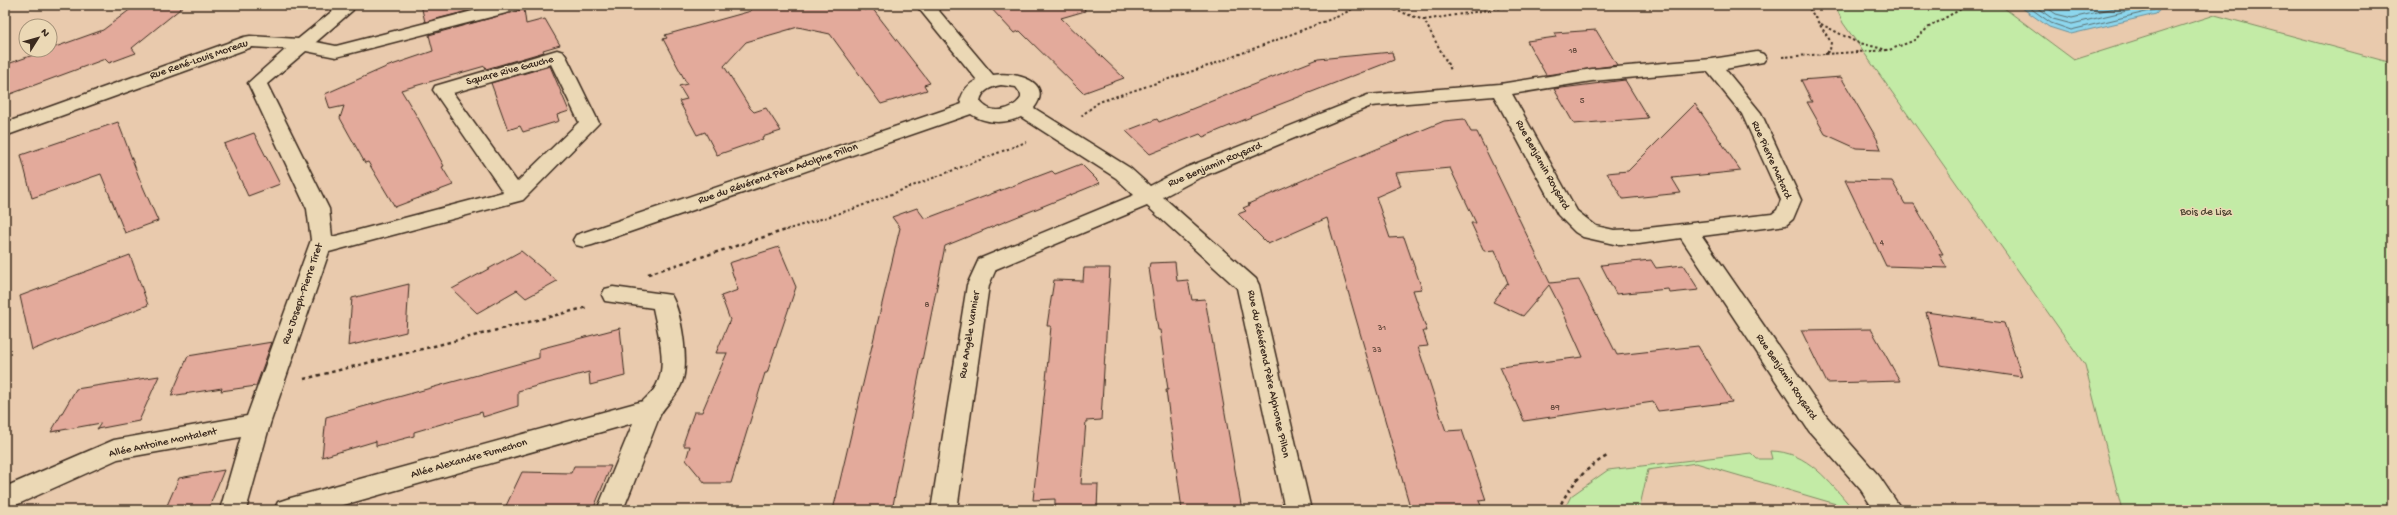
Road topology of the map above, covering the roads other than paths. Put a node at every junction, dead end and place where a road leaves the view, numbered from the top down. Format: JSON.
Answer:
{"nodes":[{"id":1,"x":343,"y":5,"type":"edge"},
{"id":2,"x":516,"y":5,"type":"edge"},
{"id":3,"x":925,"y":5,"type":"edge"},
{"id":4,"x":302,"y":45,"type":"junction"},
{"id":5,"x":1758,"y":58,"type":"road end"},
{"id":6,"x":1712,"y":65,"type":"junction"},
{"id":7,"x":988,"y":82,"type":"junction"},
{"id":8,"x":1500,"y":90,"type":"junction"},
{"id":9,"x":972,"y":107,"type":"junction"},
{"id":10,"x":1022,"y":110,"type":"junction"},
{"id":11,"x":5,"y":130,"type":"edge"},
{"id":12,"x":516,"y":195,"type":"junction"},
{"id":13,"x":1149,"y":195,"type":"junction"},
{"id":14,"x":1687,"y":230,"type":"junction"},
{"id":15,"x":584,"y":240,"type":"dead end"},
{"id":16,"x":321,"y":247,"type":"junction"},
{"id":17,"x":613,"y":296,"type":"road end"},
{"id":18,"x":651,"y":408,"type":"junction"},
{"id":19,"x":257,"y":424,"type":"junction"},
{"id":20,"x":5,"y":499,"type":"edge"},
{"id":21,"x":233,"y":510,"type":"edge"},
{"id":22,"x":287,"y":510,"type":"edge"},
{"id":23,"x":610,"y":510,"type":"edge"},
{"id":24,"x":944,"y":510,"type":"edge"},
{"id":25,"x":1298,"y":510,"type":"edge"},
{"id":26,"x":1889,"y":510,"type":"edge"}],
"edges":[{"from":1,"to":4,"type":"street","name":"Rue Joseph-Pierre Tiret"},
{"from":2,"to":4,"type":"street","name":"Rue René-Louis Moreau"},
{"from":3,"to":7,"type":"street"},
{"from":4,"to":11,"type":"street","name":"Rue René-Louis Moreau"},
{"from":4,"to":16,"type":"street","name":"Rue Joseph-Pierre Tiret"},
{"from":5,"to":6,"type":"street"},
{"from":6,"to":8,"type":"street"},
{"from":6,"to":14,"type":"street","name":"Rue Pierre Matard"},
{"from":7,"to":9,"type":"street"},
{"from":7,"to":10,"type":"street"},
{"from":8,"to":13,"type":"street","name":"Rue Benjamin Roysard"},
{"from":8,"to":14,"type":"street","name":"Rue Benjamin Roysard"},
{"from":9,"to":10,"type":"street"},
{"from":9,"to":15,"type":"street","name":"Rue du Révérend Père Adolphe Pillon"},
{"from":10,"to":13,"type":"street","name":"Rue du Révérend Père Alphonse Pillon"},
{"from":12,"to":12,"type":"street","name":"Square Rive Gauche"},
{"from":12,"to":16,"type":"street"},
{"from":13,"to":24,"type":"street","name":"Rue Angèle Vannier"},
{"from":13,"to":25,"type":"street","name":"Rue du Révérend Père Alphonse Pillon"},
{"from":14,"to":26,"type":"street","name":"Rue Benjamin Roysard"},
{"from":16,"to":19,"type":"street","name":"Rue Joseph-Pierre Tiret"},
{"from":17,"to":18,"type":"street"},
{"from":18,"to":22,"type":"street","name":"Allée Alexandre Fumechon"},
{"from":18,"to":23,"type":"street"},
{"from":19,"to":20,"type":"street","name":"Allée Antoine Montalent"},
{"from":19,"to":21,"type":"street","name":"Rue Joseph-Pierre Tiret"}]}
